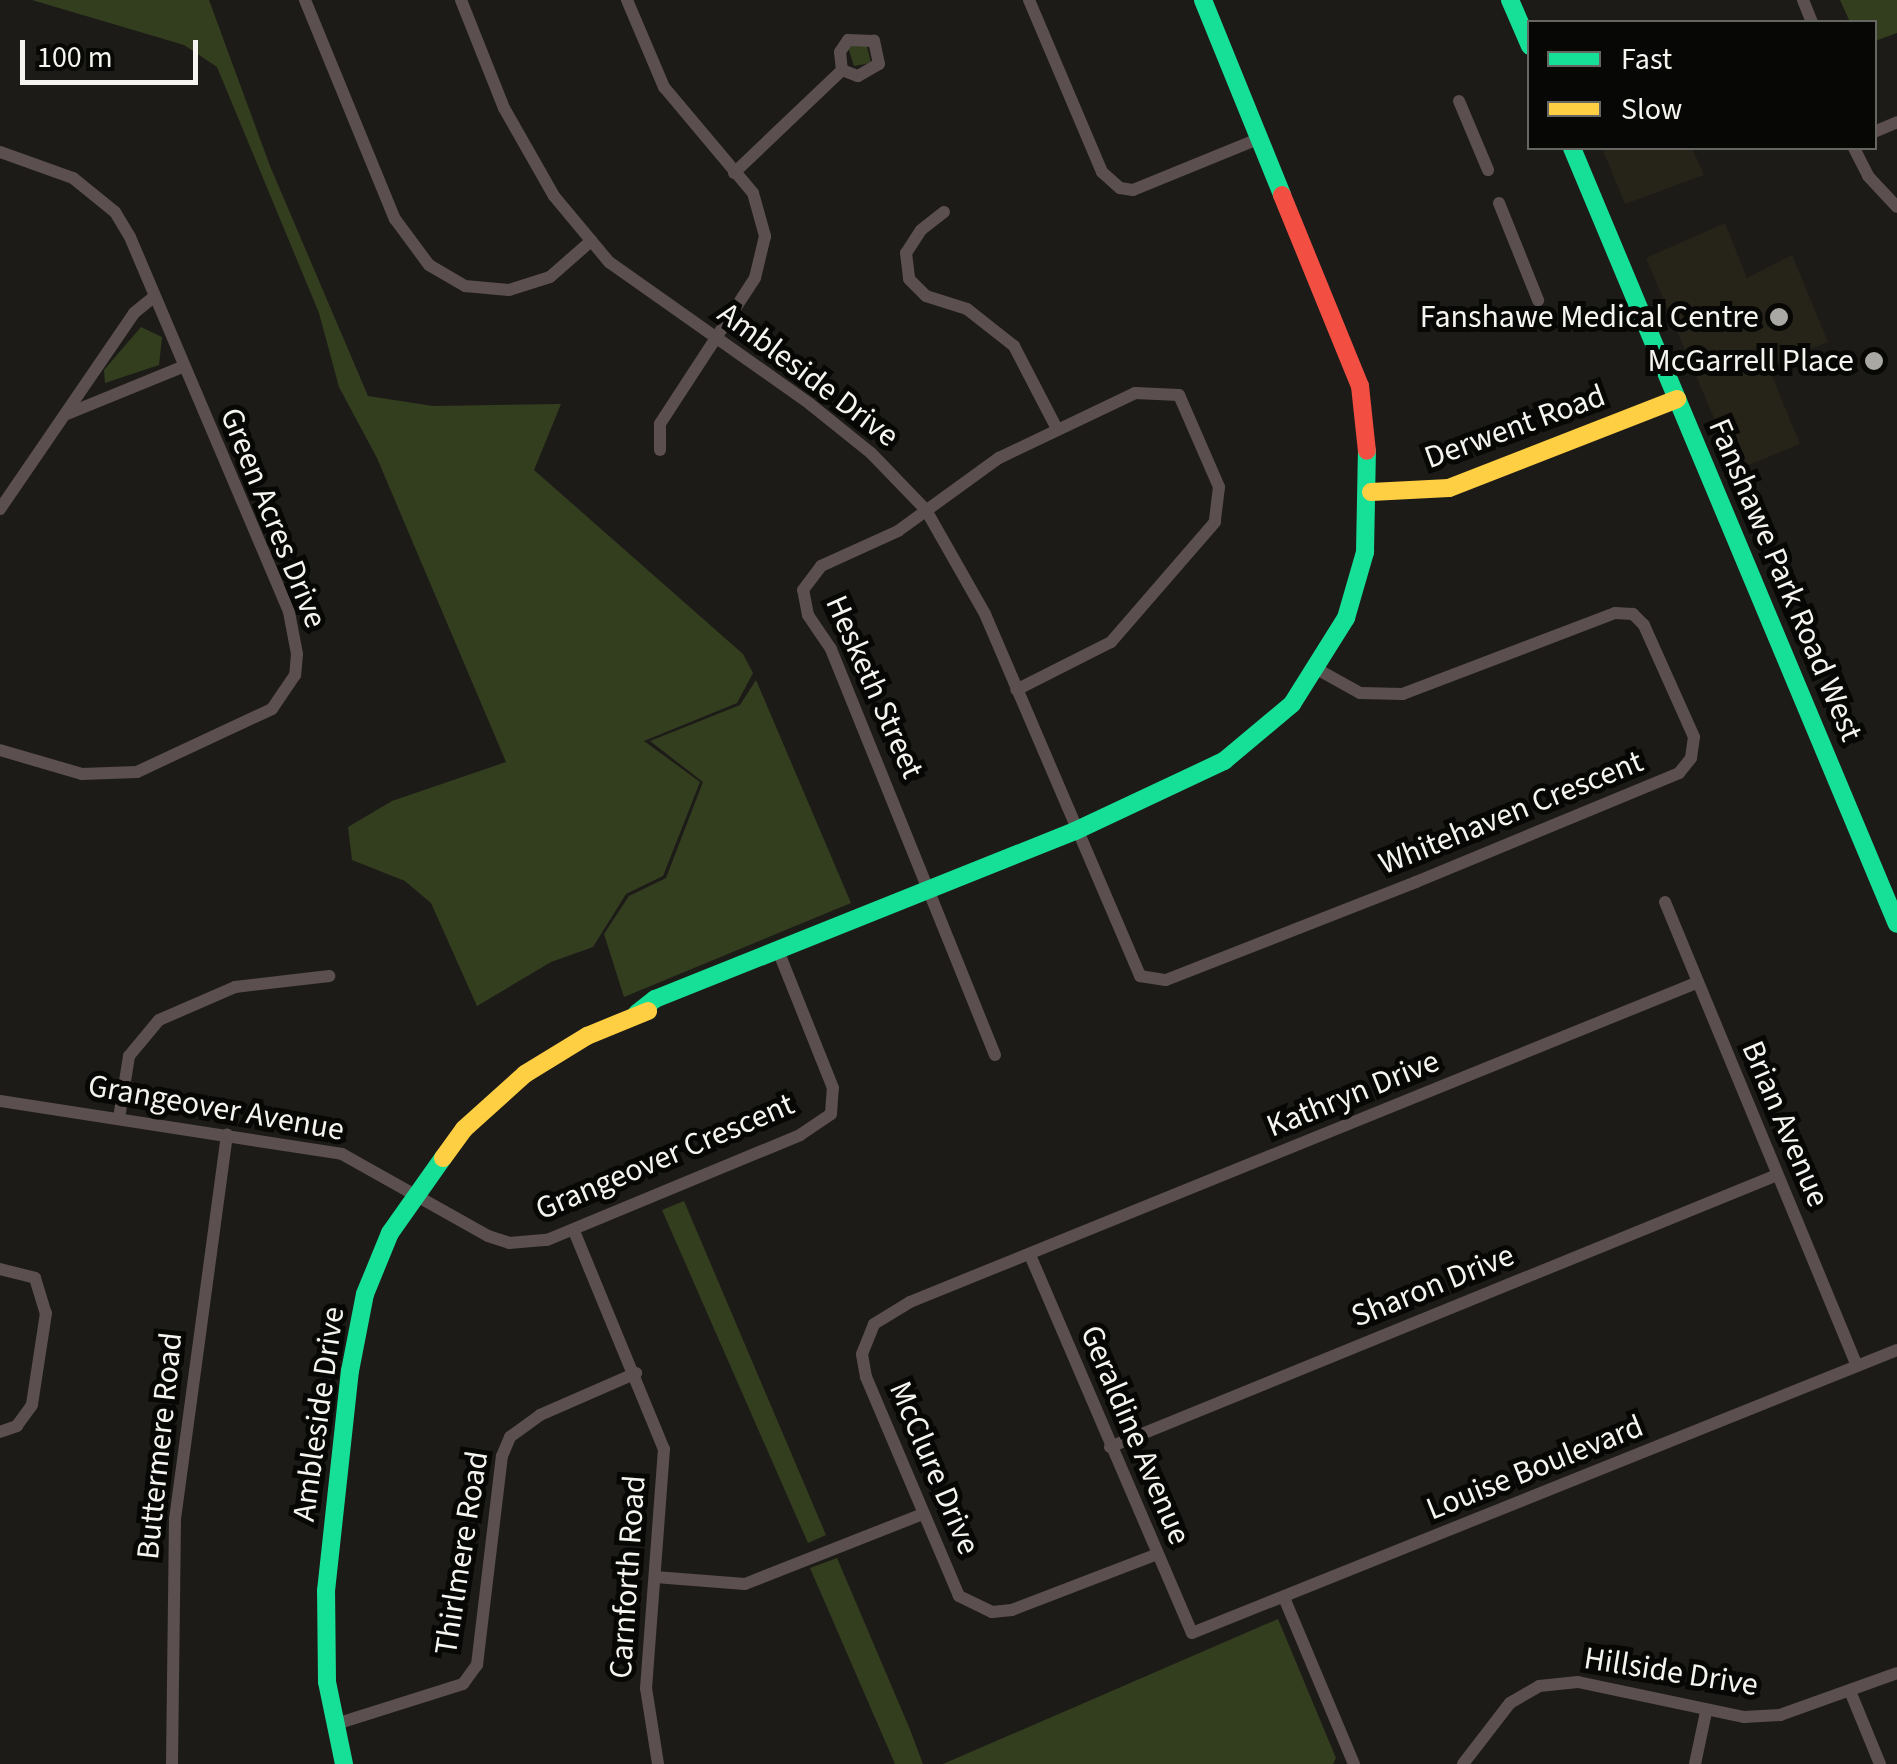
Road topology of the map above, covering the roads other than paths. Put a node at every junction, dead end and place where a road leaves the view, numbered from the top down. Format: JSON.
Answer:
{"nodes":[{"id":1,"x":305,"y":0,"type":"edge"},
{"id":2,"x":461,"y":0,"type":"edge"},
{"id":3,"x":626,"y":0,"type":"edge"},
{"id":4,"x":1029,"y":0,"type":"edge"},
{"id":5,"x":1203,"y":0,"type":"edge"},
{"id":6,"x":1510,"y":0,"type":"edge"},
{"id":7,"x":1527,"y":39,"type":"edge"},
{"id":8,"x":842,"y":70,"type":"dead end"},
{"id":9,"x":1459,"y":101,"type":"dead end"},
{"id":10,"x":1258,"y":139,"type":"junction"},
{"id":11,"x":1573,"y":150,"type":"edge"},
{"id":12,"x":1855,"y":150,"type":"edge"},
{"id":13,"x":0,"y":152,"type":"edge"},
{"id":14,"x":1488,"y":170,"type":"dead end"},
{"id":15,"x":734,"y":173,"type":"junction"},
{"id":16,"x":1499,"y":203,"type":"dead end"},
{"id":17,"x":1897,"y":208,"type":"edge"},
{"id":18,"x":944,"y":212,"type":"dead end"},
{"id":19,"x":591,"y":241,"type":"junction"},
{"id":20,"x":154,"y":298,"type":"junction"},
{"id":21,"x":1538,"y":300,"type":"dead end"},
{"id":22,"x":712,"y":341,"type":"junction"},
{"id":23,"x":182,"y":367,"type":"junction"},
{"id":24,"x":1677,"y":399,"type":"junction"},
{"id":25,"x":67,"y":414,"type":"junction"},
{"id":26,"x":1057,"y":429,"type":"junction"},
{"id":27,"x":660,"y":450,"type":"dead end"},
{"id":28,"x":1370,"y":492,"type":"junction"},
{"id":29,"x":0,"y":510,"type":"edge"},
{"id":30,"x":926,"y":510,"type":"junction"},
{"id":31,"x":1315,"y":668,"type":"junction"},
{"id":32,"x":1016,"y":690,"type":"junction"},
{"id":33,"x":0,"y":750,"type":"edge"},
{"id":34,"x":1074,"y":831,"type":"junction"},
{"id":35,"x":928,"y":891,"type":"junction"},
{"id":36,"x":1664,"y":902,"type":"dead end"},
{"id":37,"x":1897,"y":924,"type":"edge"},
{"id":38,"x":778,"y":953,"type":"junction"},
{"id":39,"x":329,"y":976,"type":"dead end"},
{"id":40,"x":1696,"y":982,"type":"junction"},
{"id":41,"x":995,"y":1055,"type":"dead end"},
{"id":42,"x":0,"y":1101,"type":"edge"},
{"id":43,"x":119,"y":1118,"type":"junction"},
{"id":44,"x":227,"y":1135,"type":"junction"},
{"id":45,"x":1777,"y":1175,"type":"junction"},
{"id":46,"x":413,"y":1195,"type":"junction"},
{"id":47,"x":574,"y":1231,"type":"junction"},
{"id":48,"x":1030,"y":1256,"type":"junction"},
{"id":49,"x":0,"y":1269,"type":"edge"},
{"id":50,"x":1897,"y":1350,"type":"edge"},
{"id":51,"x":1856,"y":1366,"type":"junction"},
{"id":52,"x":636,"y":1374,"type":"junction"},
{"id":53,"x":0,"y":1432,"type":"edge"},
{"id":54,"x":1110,"y":1447,"type":"junction"},
{"id":55,"x":923,"y":1514,"type":"junction"},
{"id":56,"x":1156,"y":1555,"type":"junction"},
{"id":57,"x":656,"y":1577,"type":"junction"},
{"id":58,"x":1285,"y":1600,"type":"junction"},
{"id":59,"x":1192,"y":1633,"type":"joint"},
{"id":60,"x":1897,"y":1672,"type":"edge"},
{"id":61,"x":1850,"y":1691,"type":"junction"},
{"id":62,"x":1706,"y":1712,"type":"junction"},
{"id":63,"x":336,"y":1724,"type":"junction"},
{"id":64,"x":172,"y":1764,"type":"edge"},
{"id":65,"x":344,"y":1764,"type":"edge"},
{"id":66,"x":658,"y":1764,"type":"edge"},
{"id":67,"x":1354,"y":1764,"type":"edge"},
{"id":68,"x":1463,"y":1764,"type":"edge"},
{"id":69,"x":1695,"y":1764,"type":"edge"},
{"id":70,"x":1880,"y":1764,"type":"edge"}],
"edges":[{"from":1,"to":19,"type":"street"},
{"from":2,"to":19,"type":"street","name":"Ambleside Drive"},
{"from":3,"to":15,"type":"street"},
{"from":4,"to":10,"type":"street"},
{"from":5,"to":10,"type":"street","name":"Ambleside Drive"},
{"from":6,"to":7,"type":"street"},
{"from":8,"to":15,"type":"street"},
{"from":9,"to":14,"type":"street"},
{"from":10,"to":28,"type":"street","name":"Ambleside Drive"},
{"from":11,"to":24,"type":"street","name":"Fanshawe Park Road West"},
{"from":12,"to":17,"type":"street"},
{"from":13,"to":20,"type":"street","name":"Green Acres Drive"},
{"from":15,"to":22,"type":"street"},
{"from":16,"to":21,"type":"street"},
{"from":18,"to":26,"type":"street"},
{"from":19,"to":22,"type":"street","name":"Ambleside Drive"},
{"from":20,"to":23,"type":"street","name":"Green Acres Drive"},
{"from":20,"to":25,"type":"street"},
{"from":22,"to":27,"type":"street"},
{"from":22,"to":30,"type":"street","name":"Ambleside Drive"},
{"from":23,"to":25,"type":"street"},
{"from":23,"to":33,"type":"street","name":"Green Acres Drive"},
{"from":24,"to":28,"type":"street","name":"Derwent Road"},
{"from":24,"to":37,"type":"street","name":"Fanshawe Park Road West"},
{"from":25,"to":29,"type":"street"},
{"from":26,"to":30,"type":"street"},
{"from":26,"to":32,"type":"street"},
{"from":28,"to":31,"type":"street","name":"Ambleside Drive"},
{"from":30,"to":32,"type":"street","name":"Ambleside Drive"},
{"from":30,"to":35,"type":"street","name":"Hesketh Street"},
{"from":31,"to":34,"type":"street","name":"Ambleside Drive"},
{"from":31,"to":34,"type":"street","name":"Whitehaven Crescent"},
{"from":32,"to":34,"type":"street","name":"Ambleside Drive"},
{"from":34,"to":35,"type":"street","name":"Ambleside Drive"},
{"from":35,"to":38,"type":"street","name":"Ambleside Drive"},
{"from":35,"to":41,"type":"street"},
{"from":36,"to":40,"type":"street","name":"Brian Avenue"},
{"from":38,"to":46,"type":"street","name":"Ambleside Drive"},
{"from":38,"to":47,"type":"street","name":"Grangeover Crescent"},
{"from":39,"to":43,"type":"street"},
{"from":40,"to":45,"type":"street","name":"Brian Avenue"},
{"from":40,"to":48,"type":"street","name":"Kathryn Drive"},
{"from":42,"to":43,"type":"street","name":"Grangeover Avenue"},
{"from":43,"to":44,"type":"street","name":"Grangeover Avenue"},
{"from":44,"to":46,"type":"street","name":"Grangeover Avenue"},
{"from":44,"to":64,"type":"street","name":"Buttermere Road"},
{"from":45,"to":51,"type":"street","name":"Brian Avenue"},
{"from":45,"to":54,"type":"street","name":"Sharon Drive"},
{"from":46,"to":47,"type":"street","name":"Grangeover Crescent"},
{"from":46,"to":63,"type":"street","name":"Ambleside Drive"},
{"from":47,"to":52,"type":"street","name":"Carnforth Road"},
{"from":48,"to":54,"type":"street","name":"Geraldine Avenue"},
{"from":48,"to":55,"type":"street","name":"McClure Drive"},
{"from":49,"to":53,"type":"street"},
{"from":50,"to":51,"type":"street","name":"Louise Boulevard"},
{"from":51,"to":58,"type":"street","name":"Louise Boulevard"},
{"from":52,"to":57,"type":"street","name":"Carnforth Road"},
{"from":52,"to":63,"type":"street","name":"Thirlmere Road"},
{"from":54,"to":56,"type":"street","name":"Geraldine Avenue"},
{"from":55,"to":56,"type":"street","name":"McClure Drive"},
{"from":55,"to":57,"type":"street"},
{"from":56,"to":59,"type":"street","name":"Geraldine Avenue"},
{"from":57,"to":66,"type":"street","name":"Carnforth Road"},
{"from":58,"to":59,"type":"street","name":"Louise Boulevard"},
{"from":58,"to":67,"type":"street"},
{"from":60,"to":61,"type":"street","name":"Hillside Drive"},
{"from":61,"to":62,"type":"street","name":"Hillside Drive"},
{"from":61,"to":70,"type":"street"},
{"from":62,"to":68,"type":"street","name":"Hillside Drive"},
{"from":62,"to":69,"type":"street"},
{"from":63,"to":65,"type":"street","name":"Ambleside Drive"}]}
